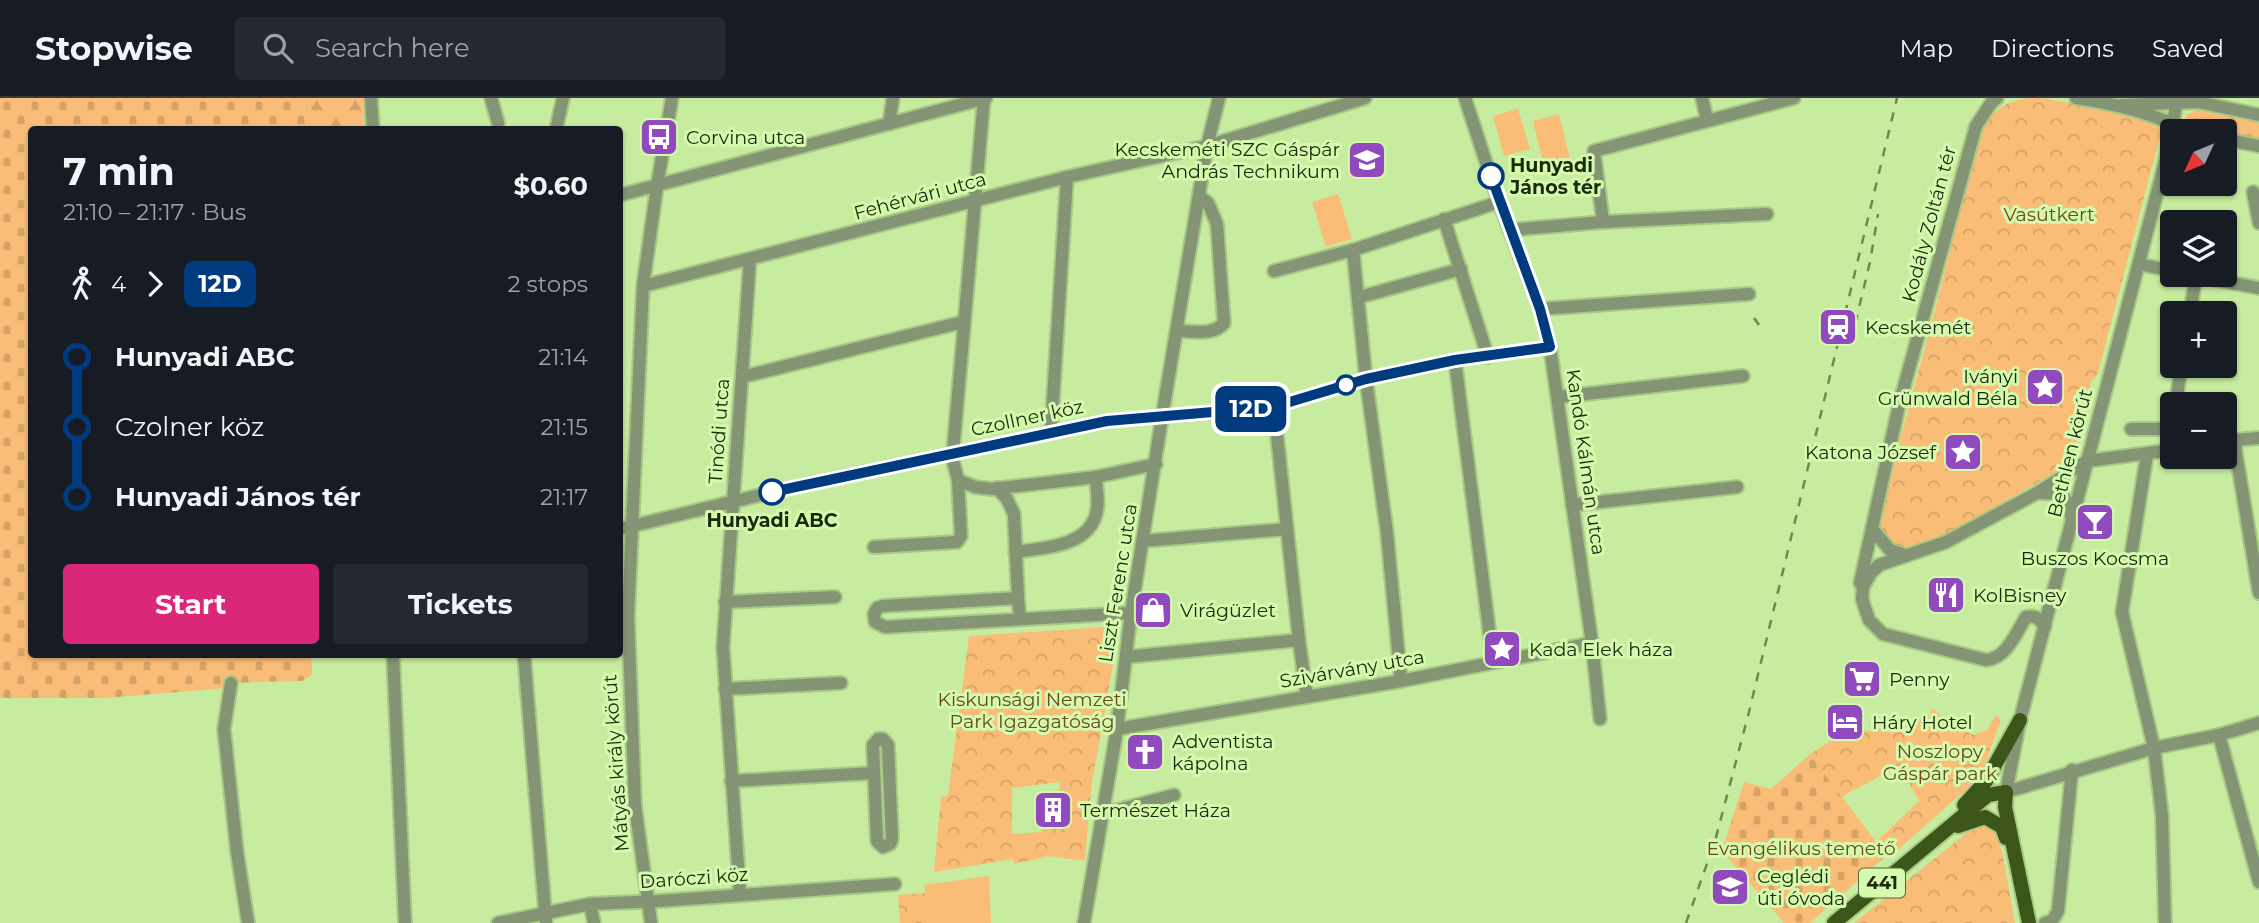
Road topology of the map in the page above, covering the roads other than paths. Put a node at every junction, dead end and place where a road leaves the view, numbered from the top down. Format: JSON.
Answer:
{"nodes":[{"id":1,"x":371,"y":98,"type":"edge"},
{"id":2,"x":491,"y":98,"type":"edge"},
{"id":3,"x":563,"y":98,"type":"edge"},
{"id":4,"x":672,"y":98,"type":"edge"},
{"id":5,"x":893,"y":98,"type":"edge"},
{"id":6,"x":984,"y":98,"type":"edge"},
{"id":7,"x":1219,"y":98,"type":"edge"},
{"id":8,"x":1365,"y":98,"type":"edge"},
{"id":9,"x":1465,"y":98,"type":"edge"},
{"id":10,"x":1702,"y":98,"type":"edge"},
{"id":11,"x":1794,"y":98,"type":"edge"},
{"id":12,"x":1997,"y":98,"type":"edge"},
{"id":13,"x":2076,"y":98,"type":"edge"},
{"id":14,"x":2177,"y":100,"type":"edge"},
{"id":15,"x":2238,"y":104,"type":"edge"},
{"id":16,"x":2122,"y":105,"type":"junction"},
{"id":17,"x":2259,"y":115,"type":"edge"},
{"id":18,"x":2162,"y":119,"type":"edge"},
{"id":19,"x":2174,"y":119,"type":"edge"},
{"id":20,"x":1707,"y":120,"type":"junction"},
{"id":21,"x":498,"y":122,"type":"dead end"},
{"id":22,"x":889,"y":124,"type":"junction"},
{"id":23,"x":373,"y":126,"type":"edge"},
{"id":24,"x":557,"y":126,"type":"edge"},
{"id":25,"x":2237,"y":142,"type":"edge"},
{"id":26,"x":1207,"y":146,"type":"junction"},
{"id":27,"x":2259,"y":146,"type":"edge"},
{"id":28,"x":1067,"y":177,"type":"junction"},
{"id":29,"x":2160,"y":177,"type":"edge"},
{"id":30,"x":657,"y":186,"type":"junction"},
{"id":31,"x":2253,"y":192,"type":"dead end"},
{"id":32,"x":623,"y":194,"type":"edge"},
{"id":33,"x":1199,"y":196,"type":"junction"},
{"id":34,"x":974,"y":202,"type":"junction"},
{"id":35,"x":1499,"y":202,"type":"junction"},
{"id":36,"x":1767,"y":214,"type":"dead end"},
{"id":37,"x":1444,"y":219,"type":"junction"},
{"id":38,"x":1603,"y":222,"type":"junction"},
{"id":39,"x":2259,"y":223,"type":"edge"},
{"id":40,"x":1510,"y":230,"type":"junction"},
{"id":41,"x":1353,"y":250,"type":"junction"},
{"id":42,"x":750,"y":260,"type":"junction"},
{"id":43,"x":2139,"y":264,"type":"junction"},
{"id":44,"x":2160,"y":268,"type":"edge"},
{"id":45,"x":1461,"y":269,"type":"junction"},
{"id":46,"x":1274,"y":271,"type":"dead end"},
{"id":47,"x":2237,"y":284,"type":"edge"},
{"id":48,"x":643,"y":286,"type":"junction"},
{"id":49,"x":2259,"y":288,"type":"edge"},
{"id":50,"x":1749,"y":294,"type":"dead end"},
{"id":51,"x":1360,"y":297,"type":"junction"},
{"id":52,"x":1540,"y":309,"type":"junction"},
{"id":53,"x":963,"y":322,"type":"junction"},
{"id":54,"x":1178,"y":331,"type":"junction"},
{"id":55,"x":1550,"y":347,"type":"junction"},
{"id":56,"x":1488,"y":356,"type":"junction"},
{"id":57,"x":1455,"y":360,"type":"junction"},
{"id":58,"x":1743,"y":376,"type":"dead end"},
{"id":59,"x":742,"y":377,"type":"junction"},
{"id":60,"x":1366,"y":379,"type":"junction"},
{"id":61,"x":1559,"y":397,"type":"junction"},
{"id":62,"x":1273,"y":407,"type":"junction"},
{"id":63,"x":1163,"y":417,"type":"junction"},
{"id":64,"x":2131,"y":429,"type":"dead end"},
{"id":65,"x":2160,"y":429,"type":"edge"},
{"id":66,"x":1051,"y":432,"type":"junction"},
{"id":67,"x":2259,"y":438,"type":"edge"},
{"id":68,"x":2237,"y":440,"type":"edge"},
{"id":69,"x":2160,"y":452,"type":"edge"},
{"id":70,"x":952,"y":453,"type":"junction"},
{"id":71,"x":2147,"y":454,"type":"junction"},
{"id":72,"x":2087,"y":461,"type":"junction"},
{"id":73,"x":1156,"y":464,"type":"junction"},
{"id":74,"x":2235,"y":469,"type":"edge"},
{"id":75,"x":1096,"y":477,"type":"junction"},
{"id":76,"x":958,"y":480,"type":"junction"},
{"id":77,"x":1737,"y":487,"type":"dead end"},
{"id":78,"x":997,"y":488,"type":"junction"},
{"id":79,"x":2038,"y":493,"type":"junction"},
{"id":80,"x":733,"y":500,"type":"junction"},
{"id":81,"x":1572,"y":505,"type":"junction"},
{"id":82,"x":2072,"y":522,"type":"junction"},
{"id":83,"x":625,"y":529,"type":"edge"},
{"id":84,"x":1287,"y":529,"type":"junction"},
{"id":85,"x":1873,"y":530,"type":"junction"},
{"id":86,"x":1143,"y":541,"type":"junction"},
{"id":87,"x":874,"y":547,"type":"dead end"},
{"id":88,"x":1015,"y":552,"type":"junction"},
{"id":89,"x":1906,"y":556,"type":"junction"},
{"id":90,"x":1865,"y":564,"type":"junction"},
{"id":91,"x":1865,"y":583,"type":"junction"},
{"id":92,"x":2259,"y":590,"type":"edge"},
{"id":93,"x":1017,"y":592,"type":"junction"},
{"id":94,"x":835,"y":597,"type":"dead end"},
{"id":95,"x":725,"y":602,"type":"junction"},
{"id":96,"x":1859,"y":611,"type":"junction"},
{"id":97,"x":1131,"y":613,"type":"junction"},
{"id":98,"x":1020,"y":620,"type":"junction"},
{"id":99,"x":2045,"y":627,"type":"junction"},
{"id":100,"x":1299,"y":640,"type":"junction"},
{"id":101,"x":1592,"y":643,"type":"junction"},
{"id":102,"x":1941,"y":656,"type":"dead end"},
{"id":103,"x":1126,"y":657,"type":"junction"},
{"id":104,"x":393,"y":658,"type":"edge"},
{"id":105,"x":524,"y":658,"type":"edge"},
{"id":106,"x":1493,"y":661,"type":"junction"},
{"id":107,"x":1401,"y":681,"type":"junction"},
{"id":108,"x":231,"y":683,"type":"dead end"},
{"id":109,"x":841,"y":683,"type":"dead end"},
{"id":110,"x":725,"y":689,"type":"junction"},
{"id":111,"x":1307,"y":697,"type":"junction"},
{"id":112,"x":1600,"y":719,"type":"dead end"},
{"id":113,"x":2020,"y":720,"type":"junction"},
{"id":114,"x":2259,"y":723,"type":"edge"},
{"id":115,"x":1117,"y":729,"type":"junction"},
{"id":116,"x":2218,"y":735,"type":"junction"},
{"id":117,"x":2154,"y":748,"type":"junction"},
{"id":118,"x":2073,"y":770,"type":"junction"},
{"id":119,"x":874,"y":773,"type":"junction"},
{"id":120,"x":731,"y":781,"type":"junction"},
{"id":121,"x":2006,"y":792,"type":"junction"},
{"id":122,"x":1174,"y":795,"type":"dead end"},
{"id":123,"x":1103,"y":814,"type":"junction"},
{"id":124,"x":1930,"y":843,"type":"junction"},
{"id":125,"x":2016,"y":862,"type":"junction"},
{"id":126,"x":2259,"y":882,"type":"edge"},
{"id":127,"x":895,"y":884,"type":"dead end"},
{"id":128,"x":740,"y":895,"type":"junction"},
{"id":129,"x":647,"y":900,"type":"junction"},
{"id":130,"x":590,"y":904,"type":"junction"},
{"id":131,"x":545,"y":918,"type":"edge"},
{"id":132,"x":248,"y":923,"type":"edge"},
{"id":133,"x":405,"y":923,"type":"edge"},
{"id":134,"x":498,"y":923,"type":"edge"},
{"id":135,"x":593,"y":923,"type":"edge"},
{"id":136,"x":651,"y":923,"type":"edge"},
{"id":137,"x":1084,"y":923,"type":"edge"},
{"id":138,"x":1834,"y":923,"type":"edge"},
{"id":139,"x":2029,"y":923,"type":"edge"},
{"id":140,"x":2045,"y":923,"type":"edge"},
{"id":141,"x":2165,"y":923,"type":"edge"}],
"edges":[{"from":1,"to":23,"type":"street"},
{"from":2,"to":21,"type":"street"},
{"from":3,"to":24,"type":"street"},
{"from":4,"to":30,"type":"street","name":"Mátyás király körút"},
{"from":5,"to":22,"type":"street"},
{"from":6,"to":22,"type":"street"},
{"from":6,"to":34,"type":"street"},
{"from":7,"to":26,"type":"street","name":"Liszt Ferenc utca"},
{"from":8,"to":26,"type":"street"},
{"from":9,"to":35,"type":"street","name":"Kandó Kálmán utca"},
{"from":10,"to":20,"type":"street"},
{"from":11,"to":20,"type":"street"},
{"from":12,"to":85,"type":"street","name":"Kodály Zoltán tér"},
{"from":13,"to":16,"type":"street"},
{"from":14,"to":15,"type":"street"},
{"from":14,"to":16,"type":"street"},
{"from":14,"to":19,"type":"street","name":"Bethlen körút"},
{"from":15,"to":17,"type":"street"},
{"from":16,"to":18,"type":"street"},
{"from":20,"to":38,"type":"street"},
{"from":22,"to":30,"type":"street"},
{"from":25,"to":27,"type":"street"},
{"from":26,"to":28,"type":"street","name":"Fehérvári utca"},
{"from":26,"to":33,"type":"street","name":"Liszt Ferenc utca"},
{"from":28,"to":34,"type":"street","name":"Fehérvári utca"},
{"from":28,"to":66,"type":"street"},
{"from":29,"to":43,"type":"street","name":"Bethlen körút"},
{"from":30,"to":32,"type":"street"},
{"from":30,"to":48,"type":"street","name":"Mátyás király körút"},
{"from":31,"to":39,"type":"street"},
{"from":33,"to":54,"type":"street","name":"Liszt Ferenc utca"},
{"from":33,"to":54,"type":"street"},
{"from":34,"to":42,"type":"street","name":"Fehérvári utca"},
{"from":34,"to":53,"type":"street"},
{"from":35,"to":37,"type":"street"},
{"from":35,"to":40,"type":"street","name":"Kandó Kálmán utca"},
{"from":36,"to":38,"type":"street"},
{"from":37,"to":41,"type":"street"},
{"from":37,"to":45,"type":"street"},
{"from":38,"to":40,"type":"street"},
{"from":40,"to":52,"type":"street","name":"Kandó Kálmán utca"},
{"from":41,"to":46,"type":"street"},
{"from":41,"to":51,"type":"street"},
{"from":42,"to":48,"type":"street","name":"Fehérvári utca"},
{"from":42,"to":59,"type":"street","name":"Tinódi utca"},
{"from":43,"to":44,"type":"street"},
{"from":43,"to":72,"type":"street","name":"Bethlen körút"},
{"from":45,"to":51,"type":"street"},
{"from":45,"to":56,"type":"street"},
{"from":47,"to":49,"type":"street"},
{"from":48,"to":83,"type":"street","name":"Mátyás király körút"},
{"from":50,"to":52,"type":"street"},
{"from":51,"to":60,"type":"street"},
{"from":52,"to":55,"type":"street","name":"Kandó Kálmán utca"},
{"from":53,"to":59,"type":"street"},
{"from":53,"to":70,"type":"street"},
{"from":54,"to":63,"type":"street","name":"Liszt Ferenc utca"},
{"from":55,"to":56,"type":"street","name":"Czollner köz"},
{"from":55,"to":61,"type":"street","name":"Kandó Kálmán utca"},
{"from":56,"to":57,"type":"street","name":"Czollner köz"},
{"from":57,"to":60,"type":"street","name":"Czollner köz"},
{"from":57,"to":106,"type":"street"},
{"from":58,"to":61,"type":"street"},
{"from":59,"to":80,"type":"street","name":"Tinódi utca"},
{"from":60,"to":62,"type":"street","name":"Czollner köz"},
{"from":60,"to":107,"type":"street"},
{"from":61,"to":81,"type":"street","name":"Kandó Kálmán utca"},
{"from":62,"to":63,"type":"street","name":"Czollner köz"},
{"from":62,"to":84,"type":"street"},
{"from":63,"to":66,"type":"street","name":"Czollner köz"},
{"from":63,"to":73,"type":"street","name":"Liszt Ferenc utca"},
{"from":64,"to":65,"type":"street"},
{"from":66,"to":70,"type":"street","name":"Czollner köz"},
{"from":67,"to":68,"type":"street"},
{"from":69,"to":71,"type":"street"},
{"from":70,"to":76,"type":"street"},
{"from":70,"to":80,"type":"street","name":"Czollner köz"},
{"from":71,"to":72,"type":"street"},
{"from":71,"to":117,"type":"street"},
{"from":72,"to":79,"type":"street"},
{"from":72,"to":82,"type":"street","name":"Bethlen körút"},
{"from":73,"to":75,"type":"street"},
{"from":73,"to":86,"type":"street","name":"Liszt Ferenc utca"},
{"from":74,"to":92,"type":"street"},
{"from":75,"to":78,"type":"street"},
{"from":75,"to":88,"type":"street","name":"Liszt Ferenc utca"},
{"from":76,"to":78,"type":"street"},
{"from":76,"to":87,"type":"street"},
{"from":77,"to":81,"type":"street"},
{"from":78,"to":88,"type":"street"},
{"from":79,"to":82,"type":"street"},
{"from":79,"to":89,"type":"street"},
{"from":80,"to":83,"type":"street","name":"Czollner köz"},
{"from":80,"to":95,"type":"street","name":"Tinódi utca"},
{"from":81,"to":101,"type":"street","name":"Kandó Kálmán utca"},
{"from":82,"to":99,"type":"street","name":"Bethlen körút"},
{"from":83,"to":129,"type":"street","name":"Mátyás király körút"},
{"from":84,"to":86,"type":"street"},
{"from":84,"to":100,"type":"street"},
{"from":85,"to":89,"type":"street"},
{"from":85,"to":90,"type":"street","name":"Kodály Zoltán tér"},
{"from":86,"to":97,"type":"street","name":"Liszt Ferenc utca"},
{"from":88,"to":93,"type":"street"},
{"from":89,"to":91,"type":"street"},
{"from":90,"to":91,"type":"street","name":"Kodály Zoltán tér"},
{"from":90,"to":96,"type":"street","name":"Kodály Zoltán tér"},
{"from":91,"to":96,"type":"street","name":"Kodály Zoltán tér"},
{"from":91,"to":99,"type":"street","name":"Kodály Zoltán tér"},
{"from":93,"to":98,"type":"street"},
{"from":93,"to":98,"type":"street"},
{"from":94,"to":95,"type":"street"},
{"from":95,"to":110,"type":"street","name":"Tinódi utca"},
{"from":96,"to":102,"type":"street"},
{"from":97,"to":98,"type":"street"},
{"from":97,"to":103,"type":"street","name":"Liszt Ferenc utca"},
{"from":99,"to":113,"type":"street","name":"Bethlen körút"},
{"from":100,"to":103,"type":"street"},
{"from":100,"to":111,"type":"street"},
{"from":101,"to":106,"type":"street","name":"Szivárvány utca"},
{"from":101,"to":112,"type":"street","name":"Kandó Kálmán utca"},
{"from":103,"to":115,"type":"street","name":"Liszt Ferenc utca"},
{"from":104,"to":133,"type":"street"},
{"from":105,"to":131,"type":"street"},
{"from":106,"to":107,"type":"street","name":"Szivárvány utca"},
{"from":107,"to":111,"type":"street","name":"Szivárvány utca"},
{"from":108,"to":132,"type":"street"},
{"from":109,"to":110,"type":"street"},
{"from":110,"to":120,"type":"street","name":"Tinódi utca"},
{"from":111,"to":115,"type":"street","name":"Szivárvány utca"},
{"from":113,"to":121,"type":"street","name":"Bethlen körút"},
{"from":113,"to":124,"type":"main road"},
{"from":114,"to":116,"type":"street"},
{"from":115,"to":123,"type":"street","name":"Liszt Ferenc utca"},
{"from":116,"to":117,"type":"street"},
{"from":116,"to":126,"type":"street"},
{"from":117,"to":118,"type":"street"},
{"from":117,"to":141,"type":"street"},
{"from":118,"to":121,"type":"street"},
{"from":118,"to":140,"type":"street"},
{"from":119,"to":119,"type":"street"},
{"from":119,"to":120,"type":"street"},
{"from":120,"to":128,"type":"street","name":"Tinódi utca"},
{"from":121,"to":124,"type":"main road","number":"441"},
{"from":121,"to":125,"type":"main road"},
{"from":122,"to":123,"type":"street"},
{"from":123,"to":137,"type":"street","name":"Liszt Ferenc utca"},
{"from":124,"to":125,"type":"main road"},
{"from":124,"to":138,"type":"main road","number":"441"},
{"from":125,"to":139,"type":"main road"},
{"from":127,"to":128,"type":"street","name":"Daróczi köz"},
{"from":128,"to":129,"type":"street","name":"Daróczi köz"},
{"from":129,"to":130,"type":"street","name":"Daróczi köz"},
{"from":129,"to":136,"type":"street","name":"Mátyás király körút"},
{"from":130,"to":131,"type":"street","name":"Daróczi köz"},
{"from":130,"to":135,"type":"street"},
{"from":131,"to":134,"type":"street","name":"Daróczi köz"}]}
